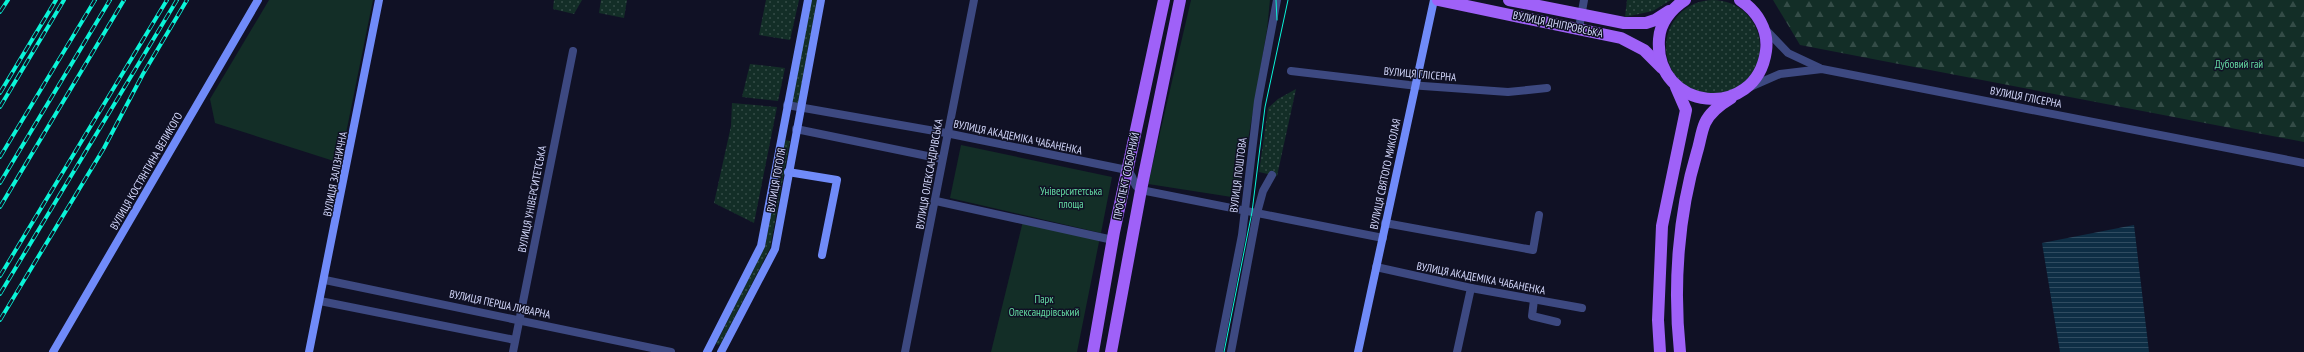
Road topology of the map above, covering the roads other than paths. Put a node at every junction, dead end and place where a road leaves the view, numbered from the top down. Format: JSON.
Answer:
{"nodes":[{"id":1,"x":258,"y":0,"type":"edge"},
{"id":2,"x":379,"y":0,"type":"edge"},
{"id":3,"x":808,"y":0,"type":"edge"},
{"id":4,"x":821,"y":0,"type":"edge"},
{"id":5,"x":974,"y":0,"type":"edge"},
{"id":6,"x":1164,"y":0,"type":"edge"},
{"id":7,"x":1180,"y":0,"type":"edge"},
{"id":8,"x":1277,"y":0,"type":"edge"},
{"id":9,"x":1434,"y":0,"type":"edge"},
{"id":10,"x":1438,"y":0,"type":"edge"},
{"id":11,"x":1509,"y":0,"type":"edge"},
{"id":12,"x":1584,"y":0,"type":"edge"},
{"id":13,"x":1740,"y":0,"type":"edge"},
{"id":14,"x":1748,"y":0,"type":"edge"},
{"id":15,"x":1681,"y":2,"type":"edge"},
{"id":16,"x":1582,"y":14,"type":"junction"},
{"id":17,"x":1756,"y":14,"type":"junction"},
{"id":18,"x":1762,"y":25,"type":"junction"},
{"id":19,"x":1579,"y":28,"type":"junction"},
{"id":20,"x":573,"y":51,"type":"dead end"},
{"id":21,"x":1822,"y":69,"type":"junction"},
{"id":22,"x":1291,"y":71,"type":"dead end"},
{"id":23,"x":1666,"y":73,"type":"junction"},
{"id":24,"x":1673,"y":83,"type":"junction"},
{"id":25,"x":1415,"y":85,"type":"junction"},
{"id":26,"x":1546,"y":88,"type":"dead end"},
{"id":27,"x":1740,"y":92,"type":"junction"},
{"id":28,"x":787,"y":105,"type":"junction"},
{"id":29,"x":800,"y":107,"type":"junction"},
{"id":30,"x":796,"y":129,"type":"junction"},
{"id":31,"x":946,"y":134,"type":"junction"},
{"id":32,"x":942,"y":159,"type":"junction"},
{"id":33,"x":2304,"y":163,"type":"edge"},
{"id":34,"x":1127,"y":170,"type":"junction"},
{"id":35,"x":788,"y":172,"type":"junction"},
{"id":36,"x":1272,"y":175,"type":"dead end"},
{"id":37,"x":1141,"y":190,"type":"junction"},
{"id":38,"x":936,"y":201,"type":"junction"},
{"id":39,"x":1246,"y":209,"type":"junction"},
{"id":40,"x":1257,"y":213,"type":"junction"},
{"id":41,"x":1539,"y":215,"type":"dead end"},
{"id":42,"x":1386,"y":223,"type":"junction"},
{"id":43,"x":1662,"y":226,"type":"junction"},
{"id":44,"x":1682,"y":232,"type":"junction"},
{"id":45,"x":1383,"y":238,"type":"junction"},
{"id":46,"x":1112,"y":240,"type":"junction"},
{"id":47,"x":822,"y":255,"type":"dead end"},
{"id":48,"x":1659,"y":259,"type":"junction"},
{"id":49,"x":1679,"y":263,"type":"junction"},
{"id":50,"x":1376,"y":267,"type":"junction"},
{"id":51,"x":325,"y":280,"type":"junction"},
{"id":52,"x":1472,"y":288,"type":"junction"},
{"id":53,"x":1534,"y":300,"type":"junction"},
{"id":54,"x":320,"y":301,"type":"junction"},
{"id":55,"x":1582,"y":308,"type":"dead end"},
{"id":56,"x":519,"y":320,"type":"junction"},
{"id":57,"x":1557,"y":322,"type":"dead end"},
{"id":58,"x":515,"y":340,"type":"junction"},
{"id":59,"x":53,"y":352,"type":"edge"},
{"id":60,"x":310,"y":352,"type":"edge"},
{"id":61,"x":513,"y":352,"type":"edge"},
{"id":62,"x":671,"y":352,"type":"edge"},
{"id":63,"x":707,"y":352,"type":"edge"},
{"id":64,"x":721,"y":352,"type":"edge"},
{"id":65,"x":905,"y":352,"type":"edge"},
{"id":66,"x":1093,"y":352,"type":"edge"},
{"id":67,"x":1111,"y":352,"type":"edge"},
{"id":68,"x":1218,"y":352,"type":"edge"},
{"id":69,"x":1231,"y":352,"type":"edge"},
{"id":70,"x":1358,"y":352,"type":"edge"},
{"id":71,"x":1457,"y":352,"type":"edge"},
{"id":72,"x":1660,"y":352,"type":"edge"},
{"id":73,"x":1680,"y":352,"type":"edge"}],
"edges":[{"from":1,"to":59,"type":"street","name":"ВУЛИЦЯ КОСТЯНТИНА ВЕЛИКОГО"},
{"from":2,"to":51,"type":"street","name":"ВУЛИЦЯ ЗАЛІЗНИЧНА"},
{"from":3,"to":28,"type":"street","name":"ВУЛИЦЯ ГОГОЛЯ"},
{"from":4,"to":29,"type":"street","name":"ВУЛИЦЯ ГОГОЛЯ"},
{"from":5,"to":31,"type":"street","name":"ВУЛИЦЯ ОЛЕКСАНДРІВСЬКА"},
{"from":6,"to":34,"type":"main road","name":"ПРОСПЕКТ СОБОРНИЙ"},
{"from":7,"to":37,"type":"main road","name":"ПРОСПЕКТ СОБОРНИЙ"},
{"from":8,"to":39,"type":"street","name":"ВУЛИЦЯ ПОШТОВА"},
{"from":9,"to":25,"type":"street","name":"ВУЛИЦЯ СВЯТОГО МИКОЛАЯ"},
{"from":10,"to":19,"type":"main road","name":"ВУЛИЦЯ ДНІПРОВСЬКА"},
{"from":11,"to":16,"type":"main road","name":"ВУЛИЦЯ ДНІПРОВСЬКА"},
{"from":12,"to":16,"type":"street"},
{"from":13,"to":17,"type":"main road"},
{"from":14,"to":17,"type":"main road"},
{"from":15,"to":16,"type":"main road","name":"ВУЛИЦЯ ДНІПРОВСЬКА"},
{"from":15,"to":23,"type":"main road"},
{"from":16,"to":19,"type":"street"},
{"from":17,"to":18,"type":"main road"},
{"from":18,"to":21,"type":"street"},
{"from":18,"to":27,"type":"main road"},
{"from":19,"to":23,"type":"main road","name":"ВУЛИЦЯ ДНІПРОВСЬКА"},
{"from":20,"to":56,"type":"street","name":"ВУЛИЦЯ УНІВЕРСИТЕТСЬКА"},
{"from":21,"to":27,"type":"street","name":"ВУЛИЦЯ ГЛІСЕРНА"},
{"from":21,"to":33,"type":"street","name":"ВУЛИЦЯ ГЛІСЕРНА"},
{"from":22,"to":25,"type":"street","name":"ВУЛИЦЯ ГЛІСЕРНА"},
{"from":23,"to":24,"type":"main road"},
{"from":24,"to":27,"type":"main road"},
{"from":24,"to":43,"type":"main road"},
{"from":25,"to":26,"type":"street","name":"ВУЛИЦЯ ГЛІСЕРНА"},
{"from":25,"to":42,"type":"street","name":"ВУЛИЦЯ СВЯТОГО МИКОЛАЯ"},
{"from":27,"to":44,"type":"main road"},
{"from":28,"to":29,"type":"street","name":"ВУЛИЦЯ АКАДЕМІКА ЧАБАНЕНКА"},
{"from":28,"to":63,"type":"street","name":"ВУЛИЦЯ ГОГОЛЯ"},
{"from":29,"to":30,"type":"street","name":"ВУЛИЦЯ ГОГОЛЯ"},
{"from":29,"to":31,"type":"street","name":"ВУЛИЦЯ АКАДЕМІКА ЧАБАНЕНКА"},
{"from":30,"to":32,"type":"street"},
{"from":30,"to":35,"type":"street","name":"ВУЛИЦЯ ГОГОЛЯ"},
{"from":31,"to":32,"type":"street","name":"ВУЛИЦЯ ОЛЕКСАНДРІВСЬКА"},
{"from":31,"to":34,"type":"street","name":"ВУЛИЦЯ АКАДЕМІКА ЧАБАНЕНКА"},
{"from":32,"to":38,"type":"street","name":"ВУЛИЦЯ ОЛЕКСАНДРІВСЬКА"},
{"from":34,"to":37,"type":"street"},
{"from":34,"to":46,"type":"main road","name":"ПРОСПЕКТ СОБОРНИЙ"},
{"from":35,"to":47,"type":"street"},
{"from":35,"to":64,"type":"street","name":"ВУЛИЦЯ ГОГОЛЯ"},
{"from":36,"to":40,"type":"street"},
{"from":37,"to":39,"type":"street"},
{"from":37,"to":67,"type":"main road","name":"ПРОСПЕКТ СОБОРНИЙ"},
{"from":38,"to":46,"type":"street"},
{"from":38,"to":65,"type":"street","name":"ВУЛИЦЯ ОЛЕКСАНДРІВСЬКА"},
{"from":39,"to":40,"type":"street"},
{"from":39,"to":68,"type":"street","name":"ВУЛИЦЯ ПОШТОВА"},
{"from":40,"to":45,"type":"street"},
{"from":40,"to":69,"type":"street"},
{"from":41,"to":42,"type":"street"},
{"from":42,"to":45,"type":"street","name":"ВУЛИЦЯ СВЯТОГО МИКОЛАЯ"},
{"from":43,"to":44,"type":"main road"},
{"from":43,"to":48,"type":"main road"},
{"from":44,"to":49,"type":"main road"},
{"from":45,"to":50,"type":"street","name":"ВУЛИЦЯ СВЯТОГО МИКОЛАЯ"},
{"from":46,"to":66,"type":"main road","name":"ПРОСПЕКТ СОБОРНИЙ"},
{"from":48,"to":49,"type":"main road"},
{"from":48,"to":72,"type":"main road"},
{"from":49,"to":73,"type":"main road"},
{"from":50,"to":52,"type":"street","name":"ВУЛИЦЯ АКАДЕМІКА ЧАБАНЕНКА"},
{"from":50,"to":70,"type":"street","name":"ВУЛИЦЯ СВЯТОГО МИКОЛАЯ"},
{"from":51,"to":54,"type":"street","name":"ВУЛИЦЯ ЗАЛІЗНИЧНА"},
{"from":51,"to":56,"type":"street","name":"ВУЛИЦЯ ПЕРША ЛИВАРНА"},
{"from":52,"to":53,"type":"street","name":"ВУЛИЦЯ АКАДЕМІКА ЧАБАНЕНКА"},
{"from":52,"to":71,"type":"street"},
{"from":53,"to":55,"type":"street","name":"ВУЛИЦЯ АКАДЕМІКА ЧАБАНЕНКА"},
{"from":53,"to":57,"type":"street"},
{"from":54,"to":58,"type":"street"},
{"from":54,"to":60,"type":"street","name":"ВУЛИЦЯ ЗАЛІЗНИЧНА"},
{"from":56,"to":58,"type":"street","name":"ВУЛИЦЯ УНІВЕРСИТЕТСЬКА"},
{"from":56,"to":62,"type":"street","name":"ВУЛИЦЯ ПЕРША ЛИВАРНА"},
{"from":58,"to":61,"type":"street","name":"ВУЛИЦЯ УНІВЕРСИТЕТСЬКА"}]}
